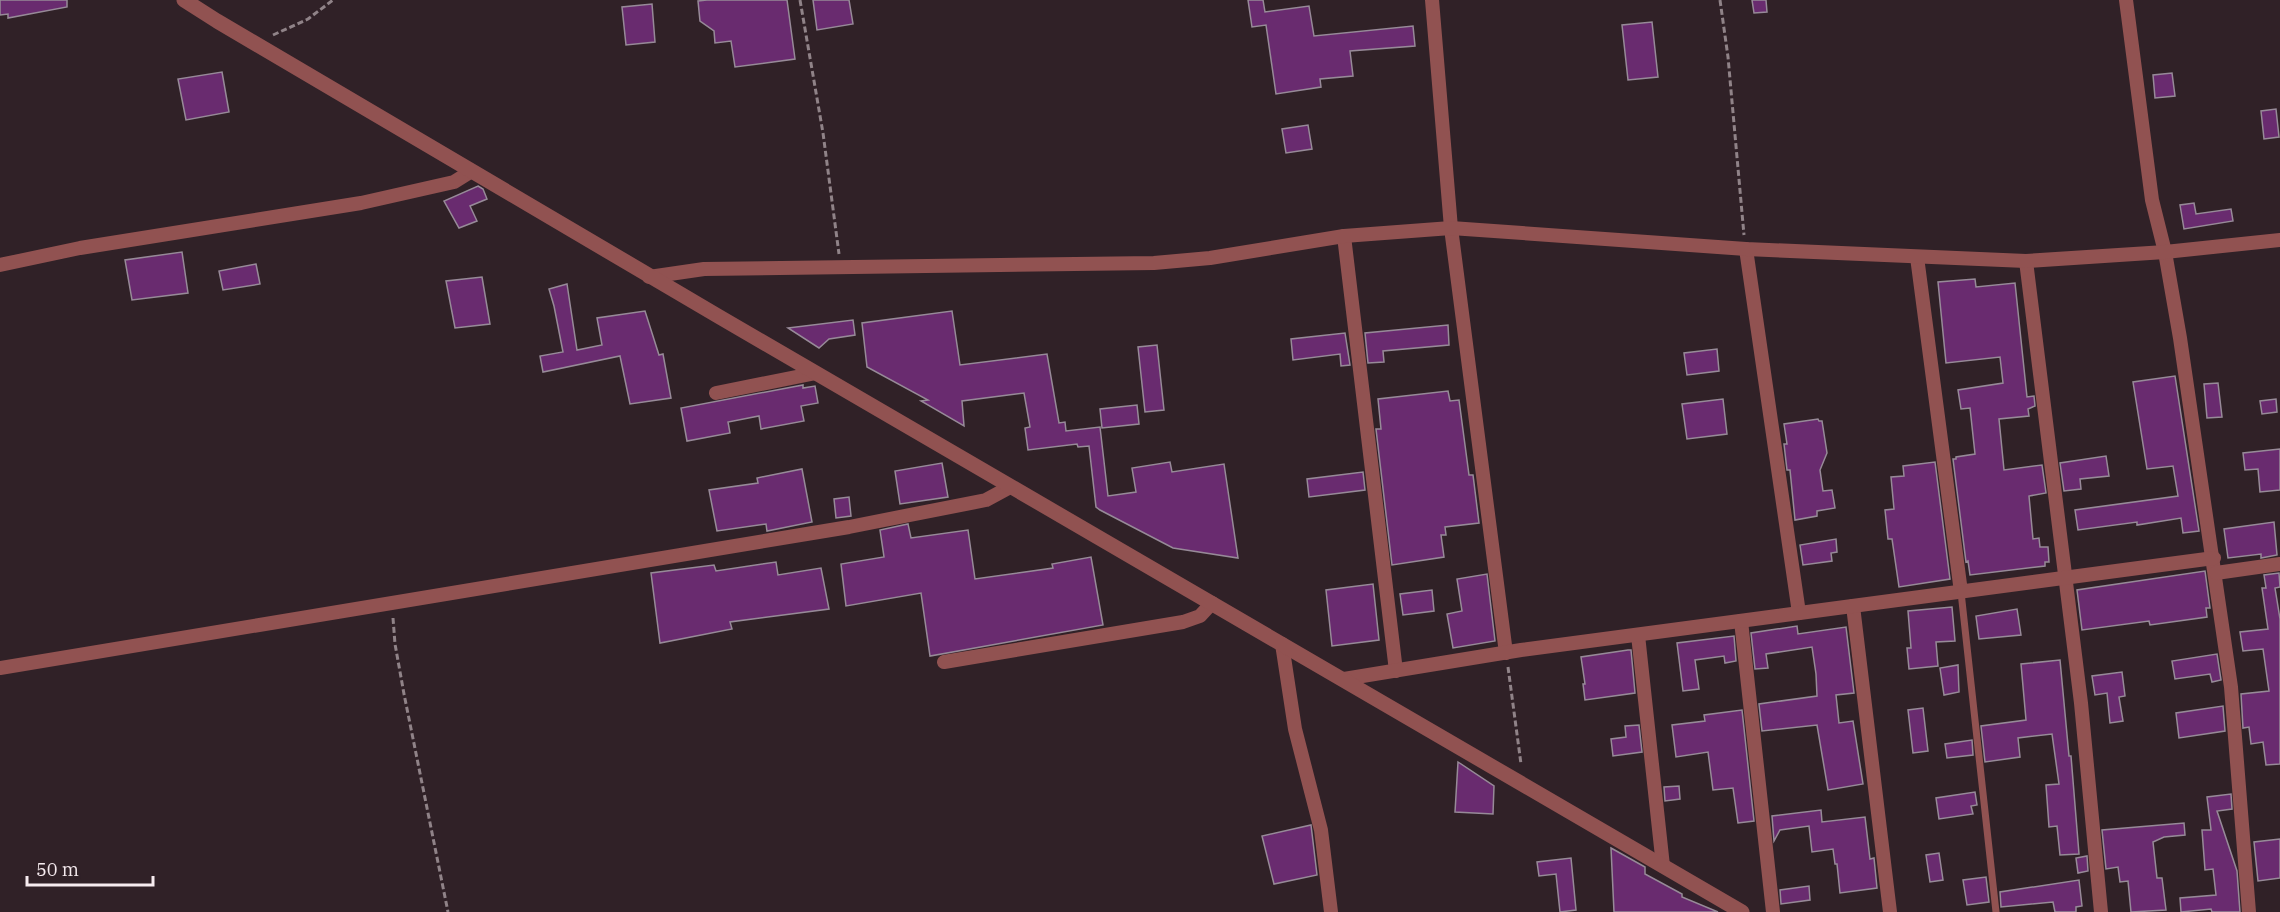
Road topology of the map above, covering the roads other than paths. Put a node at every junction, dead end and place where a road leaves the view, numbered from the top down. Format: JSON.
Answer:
{"nodes":[{"id":1,"x":184,"y":0,"type":"edge"},
{"id":2,"x":1432,"y":0,"type":"edge"},
{"id":3,"x":2126,"y":0,"type":"edge"},
{"id":4,"x":470,"y":172,"type":"junction"},
{"id":5,"x":1451,"y":228,"type":"junction"},
{"id":6,"x":1344,"y":236,"type":"junction"},
{"id":7,"x":2280,"y":240,"type":"edge"},
{"id":8,"x":1746,"y":249,"type":"junction"},
{"id":9,"x":2165,"y":252,"type":"junction"},
{"id":10,"x":1917,"y":257,"type":"junction"},
{"id":11,"x":2026,"y":261,"type":"junction"},
{"id":12,"x":0,"y":265,"type":"edge"},
{"id":13,"x":648,"y":277,"type":"junction"},
{"id":14,"x":816,"y":373,"type":"junction"},
{"id":15,"x":716,"y":393,"type":"dead end"},
{"id":16,"x":1010,"y":487,"type":"junction"},
{"id":17,"x":2214,"y":558,"type":"junction"},
{"id":18,"x":2280,"y":564,"type":"edge"},
{"id":19,"x":2216,"y":573,"type":"junction"},
{"id":20,"x":2066,"y":578,"type":"junction"},
{"id":21,"x":1960,"y":592,"type":"junction"},
{"id":22,"x":1212,"y":603,"type":"junction"},
{"id":23,"x":1853,"y":606,"type":"junction"},
{"id":24,"x":1799,"y":613,"type":"junction"},
{"id":25,"x":1741,"y":621,"type":"junction"},
{"id":26,"x":1638,"y":635,"type":"junction"},
{"id":27,"x":1282,"y":644,"type":"junction"},
{"id":28,"x":1506,"y":653,"type":"junction"},
{"id":29,"x":944,"y":662,"type":"dead end"},
{"id":30,"x":0,"y":668,"type":"edge"},
{"id":31,"x":1396,"y":671,"type":"junction"},
{"id":32,"x":1344,"y":680,"type":"junction"},
{"id":33,"x":1663,"y":866,"type":"junction"},
{"id":34,"x":1331,"y":912,"type":"edge"},
{"id":35,"x":1742,"y":912,"type":"edge"},
{"id":36,"x":1773,"y":912,"type":"edge"},
{"id":37,"x":1890,"y":912,"type":"edge"},
{"id":38,"x":1995,"y":912,"type":"edge"},
{"id":39,"x":2102,"y":912,"type":"edge"},
{"id":40,"x":2249,"y":912,"type":"edge"}],
"edges":[{"from":1,"to":4,"type":"street"},
{"from":2,"to":5,"type":"street"},
{"from":3,"to":9,"type":"street"},
{"from":4,"to":12,"type":"street"},
{"from":4,"to":13,"type":"street"},
{"from":5,"to":6,"type":"street"},
{"from":5,"to":8,"type":"street"},
{"from":5,"to":28,"type":"street"},
{"from":6,"to":13,"type":"street"},
{"from":6,"to":31,"type":"street"},
{"from":7,"to":9,"type":"street"},
{"from":8,"to":10,"type":"street"},
{"from":8,"to":24,"type":"street"},
{"from":9,"to":11,"type":"street"},
{"from":9,"to":17,"type":"street"},
{"from":10,"to":11,"type":"street"},
{"from":10,"to":21,"type":"street"},
{"from":11,"to":20,"type":"street"},
{"from":13,"to":14,"type":"street"},
{"from":14,"to":15,"type":"street"},
{"from":14,"to":16,"type":"street"},
{"from":16,"to":22,"type":"street"},
{"from":16,"to":30,"type":"street"},
{"from":17,"to":19,"type":"street"},
{"from":17,"to":20,"type":"street"},
{"from":18,"to":19,"type":"street"},
{"from":19,"to":40,"type":"street"},
{"from":20,"to":21,"type":"street"},
{"from":20,"to":39,"type":"street"},
{"from":21,"to":23,"type":"street"},
{"from":21,"to":38,"type":"lane"},
{"from":22,"to":27,"type":"street"},
{"from":22,"to":29,"type":"street"},
{"from":23,"to":24,"type":"street"},
{"from":23,"to":37,"type":"street"},
{"from":24,"to":25,"type":"street"},
{"from":25,"to":26,"type":"street"},
{"from":25,"to":36,"type":"street"},
{"from":26,"to":28,"type":"street"},
{"from":26,"to":33,"type":"street"},
{"from":27,"to":32,"type":"street"},
{"from":27,"to":34,"type":"street"},
{"from":28,"to":31,"type":"street"},
{"from":31,"to":32,"type":"street"},
{"from":32,"to":33,"type":"street"},
{"from":33,"to":35,"type":"street"}]}
